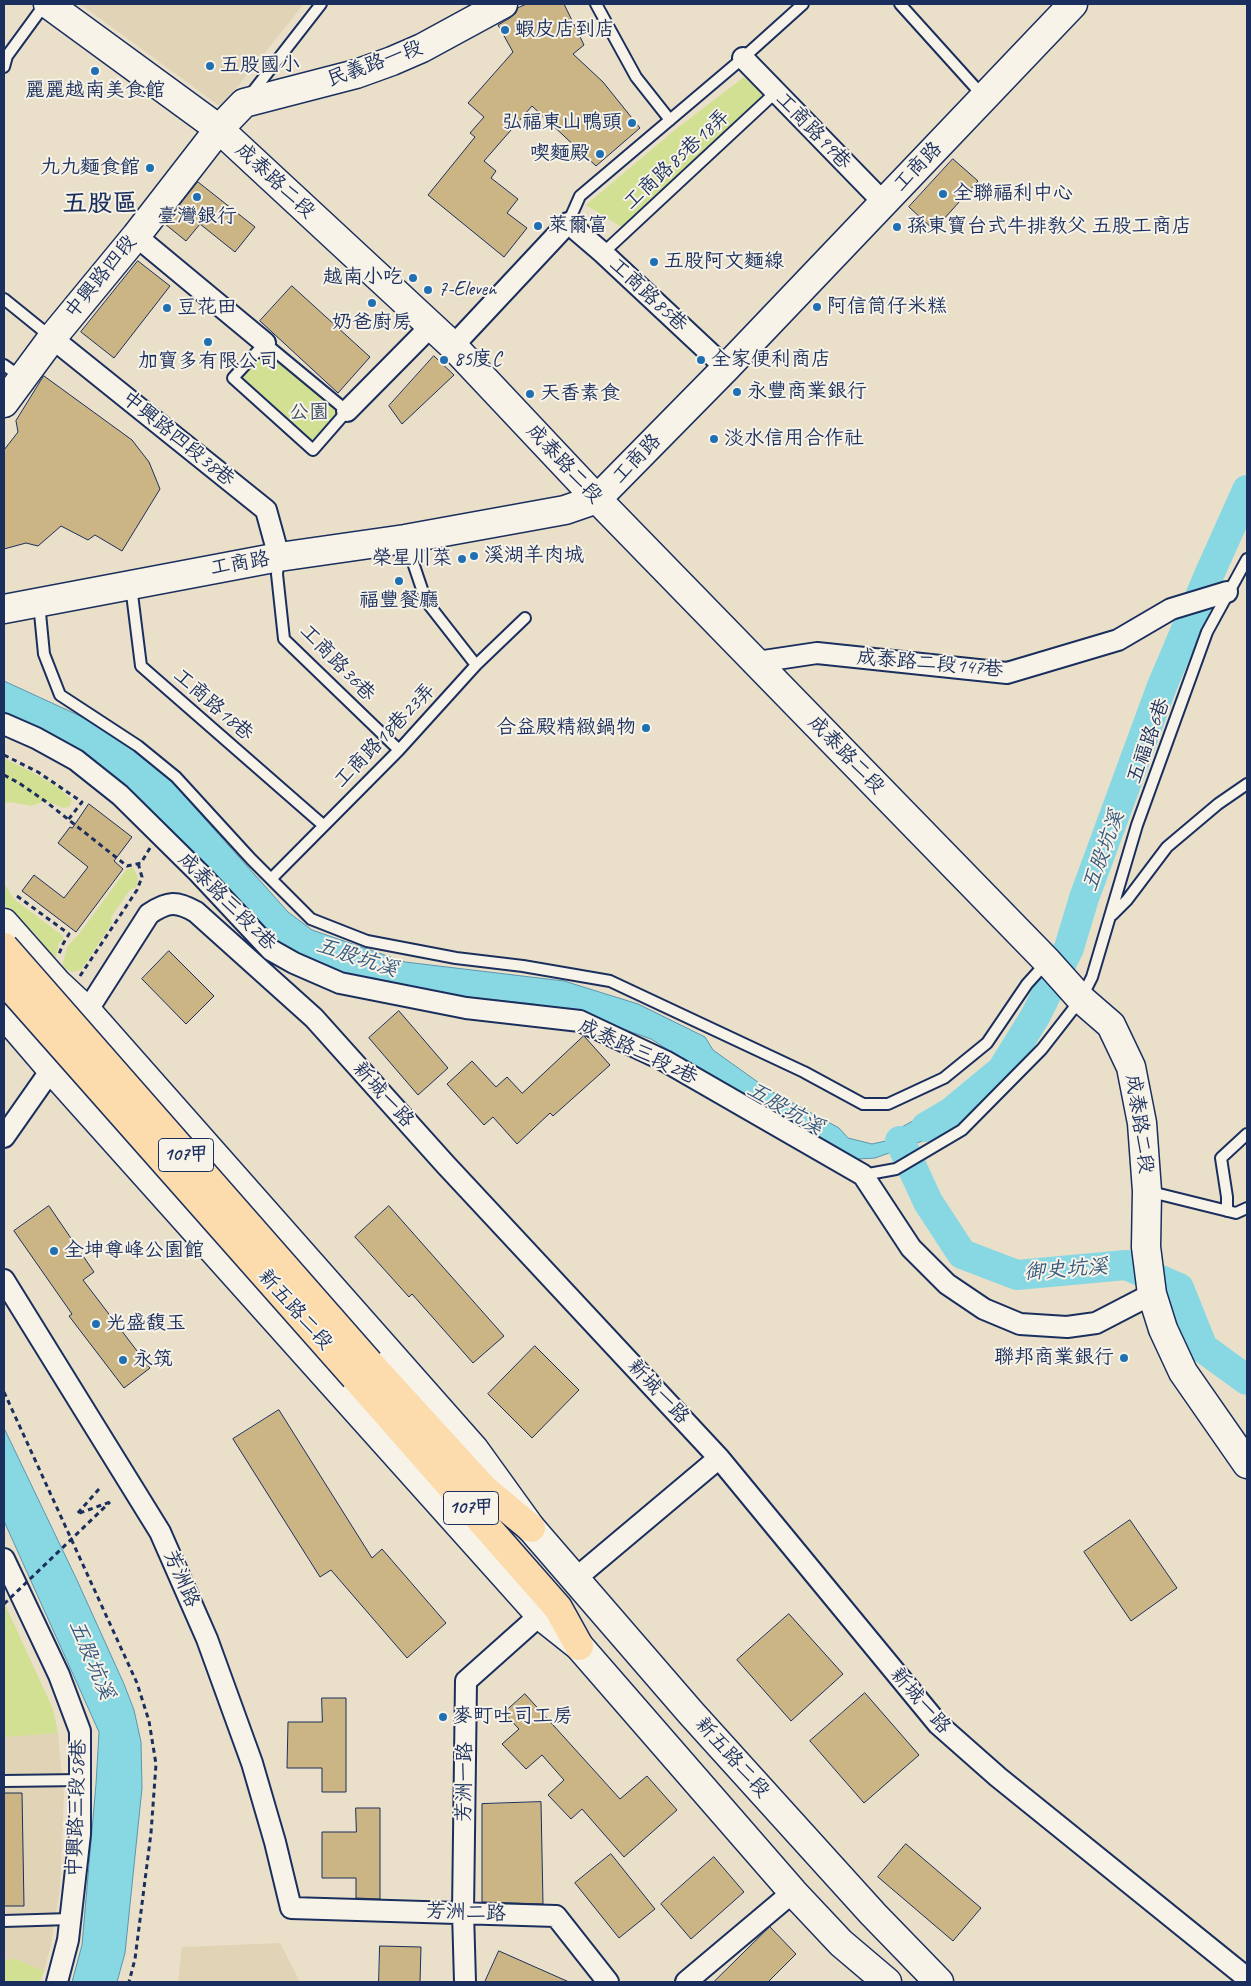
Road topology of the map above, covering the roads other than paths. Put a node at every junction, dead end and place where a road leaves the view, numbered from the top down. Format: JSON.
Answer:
{"nodes":[{"id":1,"x":47,"y":4,"type":"edge"},
{"id":2,"x":321,"y":4,"type":"edge"},
{"id":3,"x":501,"y":4,"type":"edge"},
{"id":4,"x":596,"y":4,"type":"edge"},
{"id":5,"x":803,"y":4,"type":"edge"},
{"id":6,"x":900,"y":4,"type":"edge"},
{"id":7,"x":1073,"y":4,"type":"edge"},
{"id":8,"x":744,"y":58,"type":"junction"},
{"id":9,"x":4,"y":67,"type":"edge"},
{"id":10,"x":776,"y":92,"type":"junction"},
{"id":11,"x":984,"y":96,"type":"junction"},
{"id":12,"x":244,"y":103,"type":"junction"},
{"id":13,"x":670,"y":120,"type":"junction"},
{"id":14,"x":219,"y":129,"type":"junction"},
{"id":15,"x":884,"y":203,"type":"junction"},
{"id":16,"x":568,"y":223,"type":"junction"},
{"id":17,"x":136,"y":236,"type":"junction"},
{"id":18,"x":603,"y":253,"type":"junction"},
{"id":19,"x":4,"y":299,"type":"edge"},
{"id":20,"x":431,"y":326,"type":"junction"},
{"id":21,"x":52,"y":338,"type":"junction"},
{"id":22,"x":265,"y":343,"type":"junction"},
{"id":23,"x":453,"y":346,"type":"junction"},
{"id":24,"x":726,"y":368,"type":"junction"},
{"id":25,"x":13,"y":371,"type":"edge"},
{"id":26,"x":4,"y":403,"type":"edge"},
{"id":27,"x":347,"y":411,"type":"junction"},
{"id":28,"x":598,"y":499,"type":"junction"},
{"id":29,"x":405,"y":538,"type":"junction"},
{"id":30,"x":279,"y":557,"type":"junction"},
{"id":31,"x":1247,"y":559,"type":"edge"},
{"id":32,"x":131,"y":584,"type":"junction"},
{"id":33,"x":1223,"y":594,"type":"junction"},
{"id":34,"x":39,"y":602,"type":"junction"},
{"id":35,"x":4,"y":609,"type":"edge"},
{"id":36,"x":525,"y":618,"type":"dead end"},
{"id":37,"x":757,"y":662,"type":"junction"},
{"id":38,"x":476,"y":665,"type":"junction"},
{"id":39,"x":4,"y":724,"type":"edge"},
{"id":40,"x":399,"y":750,"type":"junction"},
{"id":41,"x":1247,"y":784,"type":"edge"},
{"id":42,"x":323,"y":825,"type":"junction"},
{"id":43,"x":271,"y":879,"type":"junction"},
{"id":44,"x":1110,"y":918,"type":"junction"},
{"id":45,"x":4,"y":923,"type":"edge"},
{"id":46,"x":4,"y":932,"type":"edge"},
{"id":47,"x":17,"y":950,"type":"edge"},
{"id":48,"x":1048,"y":961,"type":"junction"},
{"id":49,"x":4,"y":980,"type":"edge"},
{"id":50,"x":1078,"y":996,"type":"junction"},
{"id":51,"x":86,"y":1011,"type":"junction"},
{"id":52,"x":4,"y":1014,"type":"edge"},
{"id":53,"x":52,"y":1070,"type":"junction"},
{"id":54,"x":1247,"y":1134,"type":"edge"},
{"id":55,"x":4,"y":1138,"type":"edge"},
{"id":56,"x":863,"y":1175,"type":"junction"},
{"id":57,"x":1147,"y":1191,"type":"junction"},
{"id":58,"x":1247,"y":1208,"type":"edge"},
{"id":59,"x":1227,"y":1211,"type":"junction"},
{"id":60,"x":4,"y":1280,"type":"edge"},
{"id":61,"x":1152,"y":1293,"type":"junction"},
{"id":62,"x":362,"y":1370,"type":"junction"},
{"id":63,"x":719,"y":1458,"type":"junction"},
{"id":64,"x":1247,"y":1464,"type":"edge"},
{"id":65,"x":531,"y":1528,"type":"junction"},
{"id":66,"x":4,"y":1559,"type":"edge"},
{"id":67,"x":575,"y":1579,"type":"junction"},
{"id":68,"x":540,"y":1615,"type":"junction"},
{"id":69,"x":578,"y":1646,"type":"junction"},
{"id":70,"x":81,"y":1780,"type":"junction"},
{"id":71,"x":4,"y":1781,"type":"edge"},
{"id":72,"x":793,"y":1892,"type":"junction"},
{"id":73,"x":291,"y":1908,"type":"joint"},
{"id":74,"x":463,"y":1912,"type":"junction"},
{"id":75,"x":70,"y":1919,"type":"junction"},
{"id":76,"x":4,"y":1921,"type":"edge"},
{"id":77,"x":841,"y":1943,"type":"junction"},
{"id":78,"x":1247,"y":1978,"type":"edge"},
{"id":79,"x":57,"y":1982,"type":"edge"},
{"id":80,"x":465,"y":1982,"type":"edge"},
{"id":81,"x":608,"y":1982,"type":"edge"},
{"id":82,"x":686,"y":1982,"type":"edge"},
{"id":83,"x":870,"y":1982,"type":"edge"},
{"id":84,"x":887,"y":1982,"type":"edge"},
{"id":85,"x":939,"y":1982,"type":"edge"}],
"edges":[{"from":1,"to":9,"type":"lane"},
{"from":1,"to":14,"type":"main road","name":"成泰路二段"},
{"from":2,"to":12,"type":"lane"},
{"from":3,"to":12,"type":"main road","name":"民義路一段"},
{"from":4,"to":13,"type":"lane"},
{"from":5,"to":8,"type":"lane"},
{"from":6,"to":11,"type":"lane"},
{"from":7,"to":11,"type":"main road","name":"工商路"},
{"from":8,"to":10,"type":"street","name":"工商路99巷"},
{"from":8,"to":13,"type":"lane"},
{"from":10,"to":15,"type":"street","name":"工商路99巷"},
{"from":10,"to":18,"type":"lane","name":"工商路85巷18弄"},
{"from":11,"to":15,"type":"main road","name":"工商路"},
{"from":12,"to":14,"type":"main road"},
{"from":13,"to":16,"type":"lane"},
{"from":14,"to":17,"type":"main road","name":"中興路四段"},
{"from":14,"to":20,"type":"main road","name":"成泰路二段"},
{"from":15,"to":24,"type":"main road","name":"工商路"},
{"from":16,"to":18,"type":"street","name":"工商路85巷"},
{"from":16,"to":23,"type":"street"},
{"from":17,"to":21,"type":"main road","name":"中興路四段"},
{"from":17,"to":22,"type":"street"},
{"from":18,"to":24,"type":"street","name":"工商路85巷"},
{"from":19,"to":21,"type":"lane"},
{"from":20,"to":23,"type":"main road","name":"成泰路二段"},
{"from":20,"to":27,"type":"street"},
{"from":21,"to":25,"type":"main road","name":"中興路四段"},
{"from":21,"to":30,"type":"street","name":"中興路四段38巷"},
{"from":22,"to":27,"type":"lane"},
{"from":22,"to":27,"type":"lane"},
{"from":23,"to":28,"type":"main road","name":"成泰路二段"},
{"from":24,"to":28,"type":"main road","name":"工商路"},
{"from":25,"to":26,"type":"main road","name":"中興路四段"},
{"from":28,"to":29,"type":"main road","name":"工商路"},
{"from":28,"to":37,"type":"main road","name":"成泰路二段"},
{"from":29,"to":30,"type":"main road","name":"工商路"},
{"from":29,"to":38,"type":"lane"},
{"from":30,"to":32,"type":"main road","name":"工商路"},
{"from":30,"to":40,"type":"lane","name":"工商路36巷"},
{"from":31,"to":33,"type":"lane","name":"五福路6巷"},
{"from":32,"to":34,"type":"main road","name":"工商路"},
{"from":32,"to":42,"type":"lane","name":"工商路18巷"},
{"from":33,"to":37,"type":"street","name":"成泰路二段147巷"},
{"from":33,"to":44,"type":"lane","name":"五福路6巷"},
{"from":34,"to":35,"type":"main road","name":"工商路"},
{"from":34,"to":43,"type":"lane"},
{"from":36,"to":38,"type":"lane","name":"工商路18巷23弄"},
{"from":37,"to":48,"type":"main road","name":"成泰路二段"},
{"from":38,"to":40,"type":"lane","name":"工商路18巷23弄"},
{"from":39,"to":56,"type":"street","name":"成泰路三段2巷"},
{"from":40,"to":42,"type":"lane","name":"工商路18巷23弄"},
{"from":41,"to":44,"type":"lane"},
{"from":42,"to":43,"type":"lane","name":"工商路18巷23弄"},
{"from":43,"to":48,"type":"lane"},
{"from":44,"to":50,"type":"lane","name":"五福路6巷"},
{"from":45,"to":47,"type":"main road","name":"新五路二段","number":"107甲"},
{"from":46,"to":47,"type":"main road"},
{"from":47,"to":51,"type":"main road","name":"新五路二段","number":"107甲"},
{"from":47,"to":62,"type":"main road","name":"新五路二段","number":"107甲","bridge":true},
{"from":48,"to":50,"type":"main road","name":"成泰路二段"},
{"from":49,"to":62,"type":"main road","name":"新五路二段","number":"107甲","bridge":true},
{"from":50,"to":56,"type":"lane","name":"五福路6巷"},
{"from":50,"to":57,"type":"main road","name":"成泰路二段"},
{"from":51,"to":53,"type":"street","name":"新城一路"},
{"from":51,"to":63,"type":"street","name":"新城一路"},
{"from":51,"to":65,"type":"main road","name":"新五路二段","number":"107甲"},
{"from":52,"to":53,"type":"main road","name":"新五路二段","number":"107甲"},
{"from":53,"to":55,"type":"street"},
{"from":53,"to":68,"type":"main road","name":"新五路二段","number":"107甲"},
{"from":54,"to":59,"type":"lane"},
{"from":56,"to":61,"type":"street","name":"成泰路三段2巷"},
{"from":57,"to":59,"type":"lane"},
{"from":57,"to":61,"type":"main road","name":"成泰路二段"},
{"from":58,"to":59,"type":"lane"},
{"from":60,"to":73,"type":"street","name":"芳洲路"},
{"from":61,"to":64,"type":"main road","name":"成泰路二段"},
{"from":62,"to":65,"type":"main road","name":"新五路二段","number":"107甲"},
{"from":62,"to":69,"type":"main road","name":"新五路二段","number":"107甲"},
{"from":63,"to":67,"type":"street"},
{"from":63,"to":78,"type":"street","name":"新城一路"},
{"from":65,"to":67,"type":"main road","name":"新五路二段","number":"107甲"},
{"from":66,"to":70,"type":"street","name":"中興路三段58巷"},
{"from":67,"to":85,"type":"main road","name":"新五路二段","number":"107甲"},
{"from":68,"to":69,"type":"main road","name":"新五路二段","number":"107甲"},
{"from":68,"to":74,"type":"street","name":"芳洲一路"},
{"from":69,"to":72,"type":"main road","name":"新五路二段","number":"107甲"},
{"from":70,"to":71,"type":"lane"},
{"from":70,"to":75,"type":"street","name":"中興路三段58巷"},
{"from":72,"to":77,"type":"main road","name":"新五路二段","number":"107甲"},
{"from":72,"to":82,"type":"street"},
{"from":73,"to":74,"type":"street","name":"芳洲二路"},
{"from":74,"to":80,"type":"street","name":"芳洲一路"},
{"from":74,"to":81,"type":"street","name":"芳洲二路"},
{"from":75,"to":76,"type":"lane"},
{"from":75,"to":79,"type":"street","name":"中興路三段58巷"},
{"from":77,"to":83,"type":"main road"},
{"from":77,"to":84,"type":"main road","name":"新五路二段","number":"107甲"}]}
